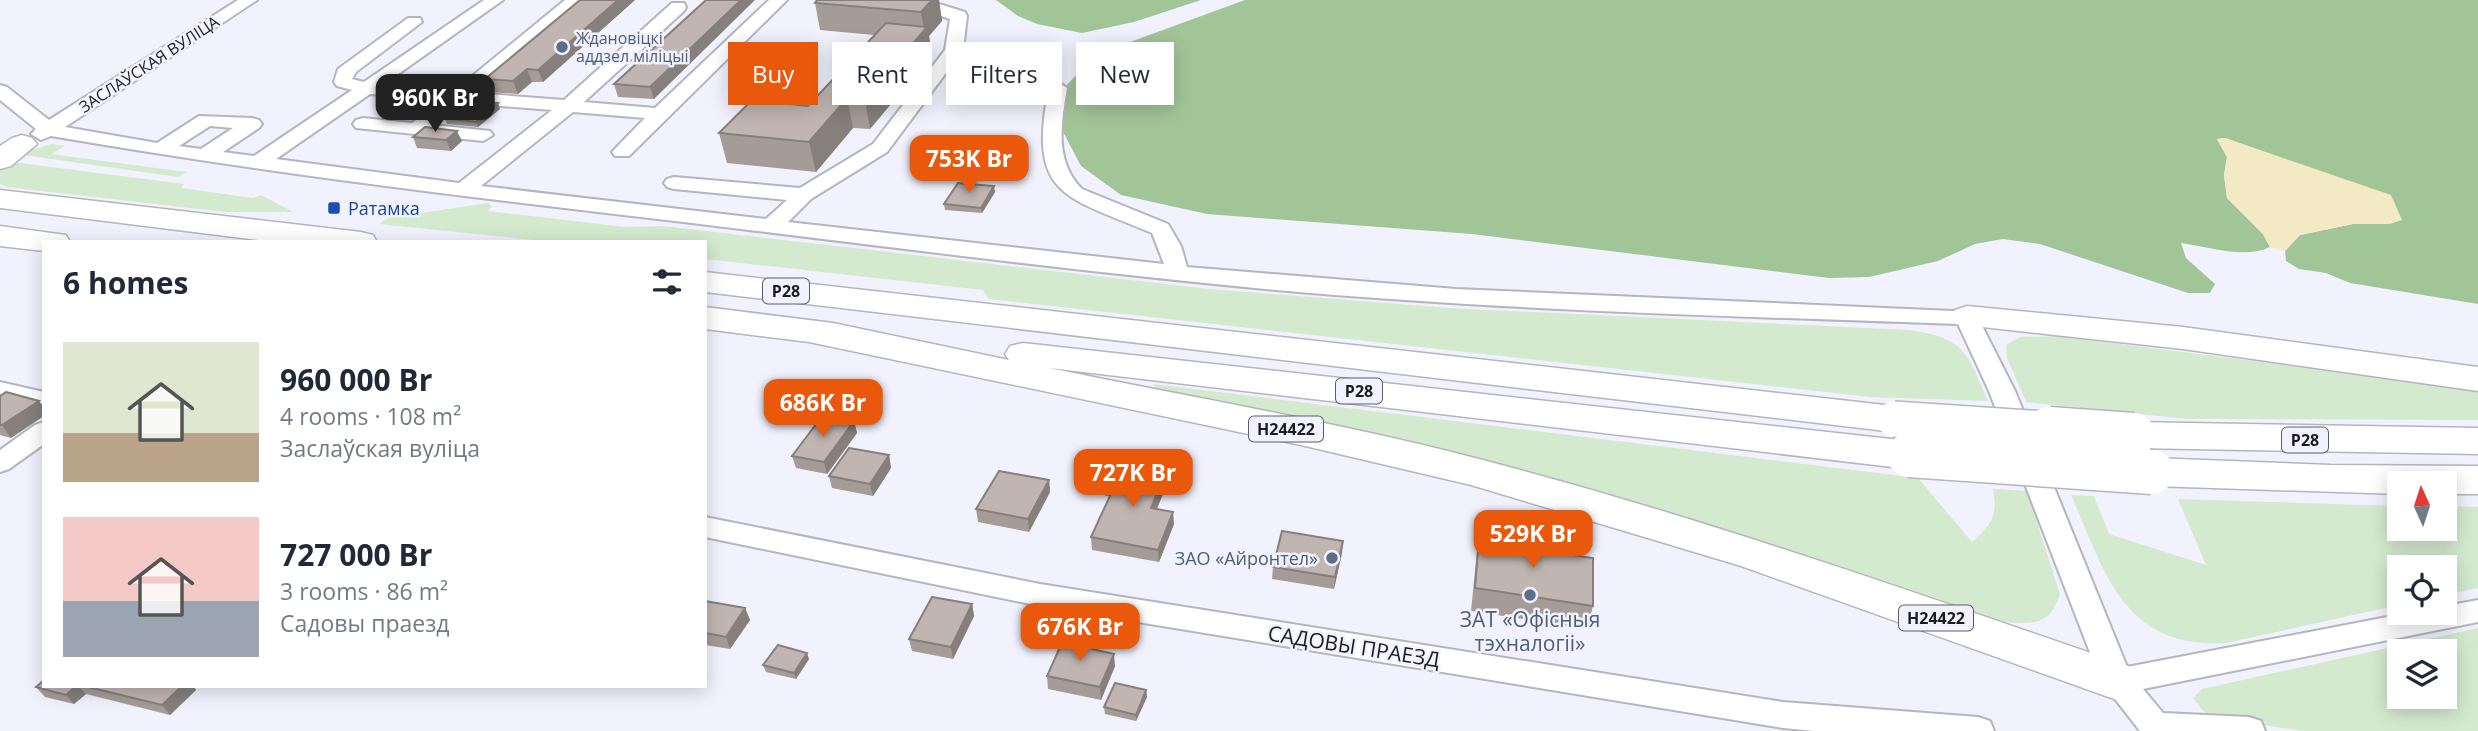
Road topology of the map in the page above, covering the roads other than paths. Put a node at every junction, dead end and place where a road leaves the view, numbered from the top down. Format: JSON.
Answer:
{"nodes":[{"id":1,"x":249,"y":0,"type":"edge"},
{"id":2,"x":495,"y":0,"type":"edge"},
{"id":3,"x":575,"y":0,"type":"edge"},
{"id":4,"x":779,"y":0,"type":"edge"},
{"id":5,"x":909,"y":0,"type":"edge"},
{"id":6,"x":678,"y":7,"type":"dead end"},
{"id":7,"x":414,"y":22,"type":"dead end"},
{"id":8,"x":367,"y":88,"type":"junction"},
{"id":9,"x":0,"y":91,"type":"edge"},
{"id":10,"x":458,"y":97,"type":"junction"},
{"id":11,"x":1056,"y":105,"type":"edge"},
{"id":12,"x":569,"y":106,"type":"junction"},
{"id":13,"x":660,"y":114,"type":"junction"},
{"id":14,"x":363,"y":124,"type":"dead end"},
{"id":15,"x":416,"y":129,"type":"junction"},
{"id":16,"x":49,"y":130,"type":"junction"},
{"id":17,"x":483,"y":135,"type":"dead end"},
{"id":18,"x":160,"y":149,"type":"junction"},
{"id":19,"x":622,"y":152,"type":"dead end"},
{"id":20,"x":7,"y":153,"type":"edge"},
{"id":21,"x":204,"y":155,"type":"junction"},
{"id":22,"x":257,"y":163,"type":"junction"},
{"id":23,"x":674,"y":183,"type":"dead end"},
{"id":24,"x":0,"y":190,"type":"edge"},
{"id":25,"x":463,"y":190,"type":"junction"},
{"id":26,"x":804,"y":195,"type":"junction"},
{"id":27,"x":0,"y":199,"type":"edge"},
{"id":28,"x":43,"y":204,"type":"junction"},
{"id":29,"x":772,"y":225,"type":"junction"},
{"id":30,"x":0,"y":236,"type":"edge"},
{"id":31,"x":344,"y":240,"type":"edge"},
{"id":32,"x":42,"y":241,"type":"edge"},
{"id":33,"x":1178,"y":273,"type":"junction"},
{"id":34,"x":707,"y":282,"type":"edge"},
{"id":35,"x":1967,"y":317,"type":"junction"},
{"id":36,"x":707,"y":318,"type":"edge"},
{"id":37,"x":809,"y":331,"type":"junction"},
{"id":38,"x":2478,"y":379,"type":"edge"},
{"id":39,"x":0,"y":390,"type":"edge"},
{"id":40,"x":42,"y":400,"type":"edge"},
{"id":41,"x":42,"y":432,"type":"edge"},
{"id":42,"x":1901,"y":437,"type":"junction"},
{"id":43,"x":2478,"y":441,"type":"edge"},
{"id":44,"x":0,"y":463,"type":"edge"},
{"id":45,"x":2478,"y":480,"type":"edge"},
{"id":46,"x":720,"y":530,"type":"edge"},
{"id":47,"x":2478,"y":611,"type":"edge"},
{"id":48,"x":2117,"y":681,"type":"junction"},
{"id":49,"x":2158,"y":729,"type":"edge"},
{"id":50,"x":1978,"y":731,"type":"edge"},
{"id":51,"x":2249,"y":731,"type":"edge"}],
"edges":[{"from":1,"to":16,"type":"street","name":"ЗАСЛАЎСКАЯ ВУЛІЦА"},
{"from":2,"to":8,"type":"street"},
{"from":3,"to":10,"type":"street"},
{"from":4,"to":13,"type":"street"},
{"from":5,"to":26,"type":"street"},
{"from":6,"to":12,"type":"street"},
{"from":7,"to":8,"type":"street"},
{"from":8,"to":10,"type":"street"},
{"from":8,"to":22,"type":"street"},
{"from":9,"to":16,"type":"street"},
{"from":10,"to":12,"type":"street"},
{"from":10,"to":15,"type":"street"},
{"from":11,"to":33,"type":"street"},
{"from":12,"to":13,"type":"street"},
{"from":12,"to":25,"type":"street"},
{"from":13,"to":19,"type":"street"},
{"from":14,"to":15,"type":"street"},
{"from":15,"to":17,"type":"street"},
{"from":16,"to":18,"type":"street"},
{"from":16,"to":20,"type":"street","name":"ЗАСЛАЎСКАЯ ВУЛІЦА"},
{"from":18,"to":21,"type":"street"},
{"from":18,"to":21,"type":"street"},
{"from":21,"to":22,"type":"street"},
{"from":22,"to":25,"type":"street"},
{"from":23,"to":26,"type":"street"},
{"from":24,"to":28,"type":"highway"},
{"from":25,"to":29,"type":"street"},
{"from":26,"to":29,"type":"street"},
{"from":27,"to":28,"type":"highway"},
{"from":28,"to":31,"type":"highway"},
{"from":29,"to":33,"type":"street"},
{"from":30,"to":32,"type":"highway"},
{"from":33,"to":35,"type":"street"},
{"from":34,"to":42,"type":"highway","number":"Р28"},
{"from":35,"to":38,"type":"highway"},
{"from":35,"to":48,"type":"street","number":"Н24422"},
{"from":36,"to":37,"type":"highway","number":"Р28"},
{"from":37,"to":42,"type":"highway","number":"Р28"},
{"from":37,"to":48,"type":"highway","number":"Н24422"},
{"from":39,"to":40,"type":"street"},
{"from":41,"to":44,"type":"street"},
{"from":42,"to":43,"type":"highway","number":"Р28","bridge":true},
{"from":42,"to":45,"type":"highway","number":"Р28","bridge":true},
{"from":46,"to":50,"type":"street","name":"САДОВЫ ПРАЕЗД"},
{"from":47,"to":48,"type":"street","number":"Н24422"},
{"from":48,"to":49,"type":"street","number":"Н24422"},
{"from":49,"to":51,"type":"street"}]}
